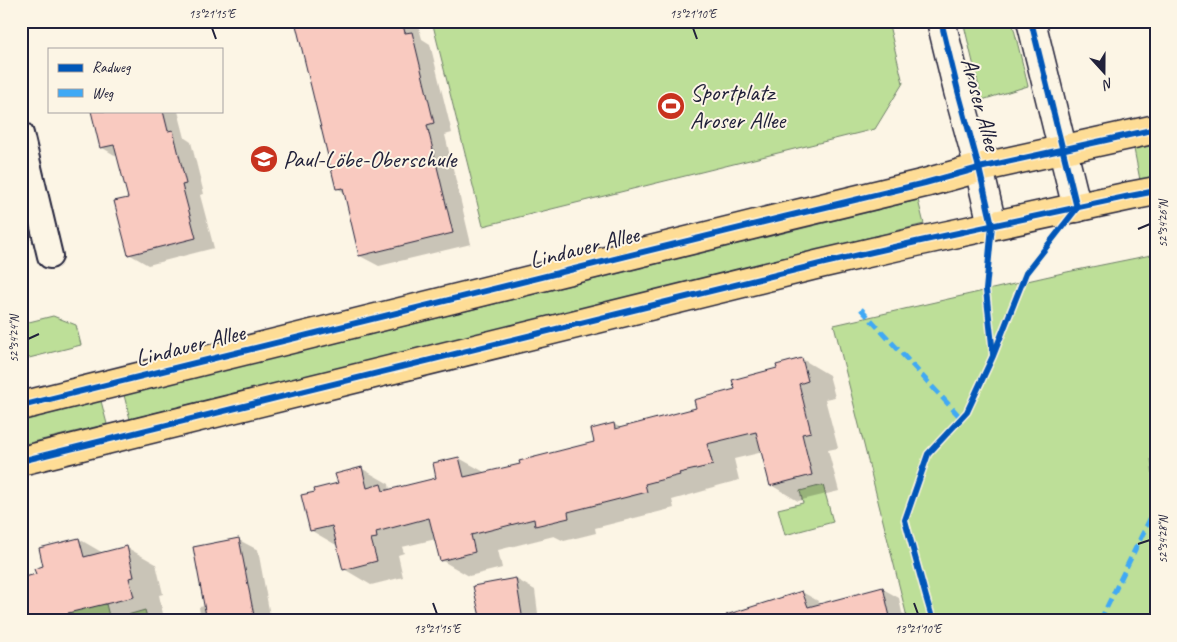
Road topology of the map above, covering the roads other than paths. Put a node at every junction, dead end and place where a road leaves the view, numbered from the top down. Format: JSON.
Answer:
{"nodes":[{"id":1,"x":941,"y":21,"type":"edge"},
{"id":2,"x":1031,"y":21,"type":"edge"},
{"id":3,"x":1156,"y":129,"type":"edge"},
{"id":4,"x":21,"y":134,"type":"edge"},
{"id":5,"x":1063,"y":149,"type":"junction"},
{"id":6,"x":979,"y":168,"type":"junction"},
{"id":7,"x":1156,"y":191,"type":"edge"},
{"id":8,"x":1077,"y":208,"type":"junction"},
{"id":9,"x":992,"y":225,"type":"junction"},
{"id":10,"x":50,"y":256,"type":"dead end"},
{"id":11,"x":21,"y":406,"type":"edge"},
{"id":12,"x":21,"y":461,"type":"edge"}],
"edges":[{"from":1,"to":6,"type":"main road","name":"Aroser Allee"},
{"from":2,"to":5,"type":"main road"},
{"from":3,"to":5,"type":"main road","name":"Lindauer Allee"},
{"from":4,"to":10,"type":"street"},
{"from":5,"to":6,"type":"main road","name":"Lindauer Allee"},
{"from":5,"to":8,"type":"main road"},
{"from":6,"to":9,"type":"main road","name":"Aroser Allee"},
{"from":6,"to":11,"type":"main road","name":"Lindauer Allee"},
{"from":7,"to":8,"type":"main road"},
{"from":8,"to":9,"type":"main road"},
{"from":9,"to":12,"type":"main road"}]}
